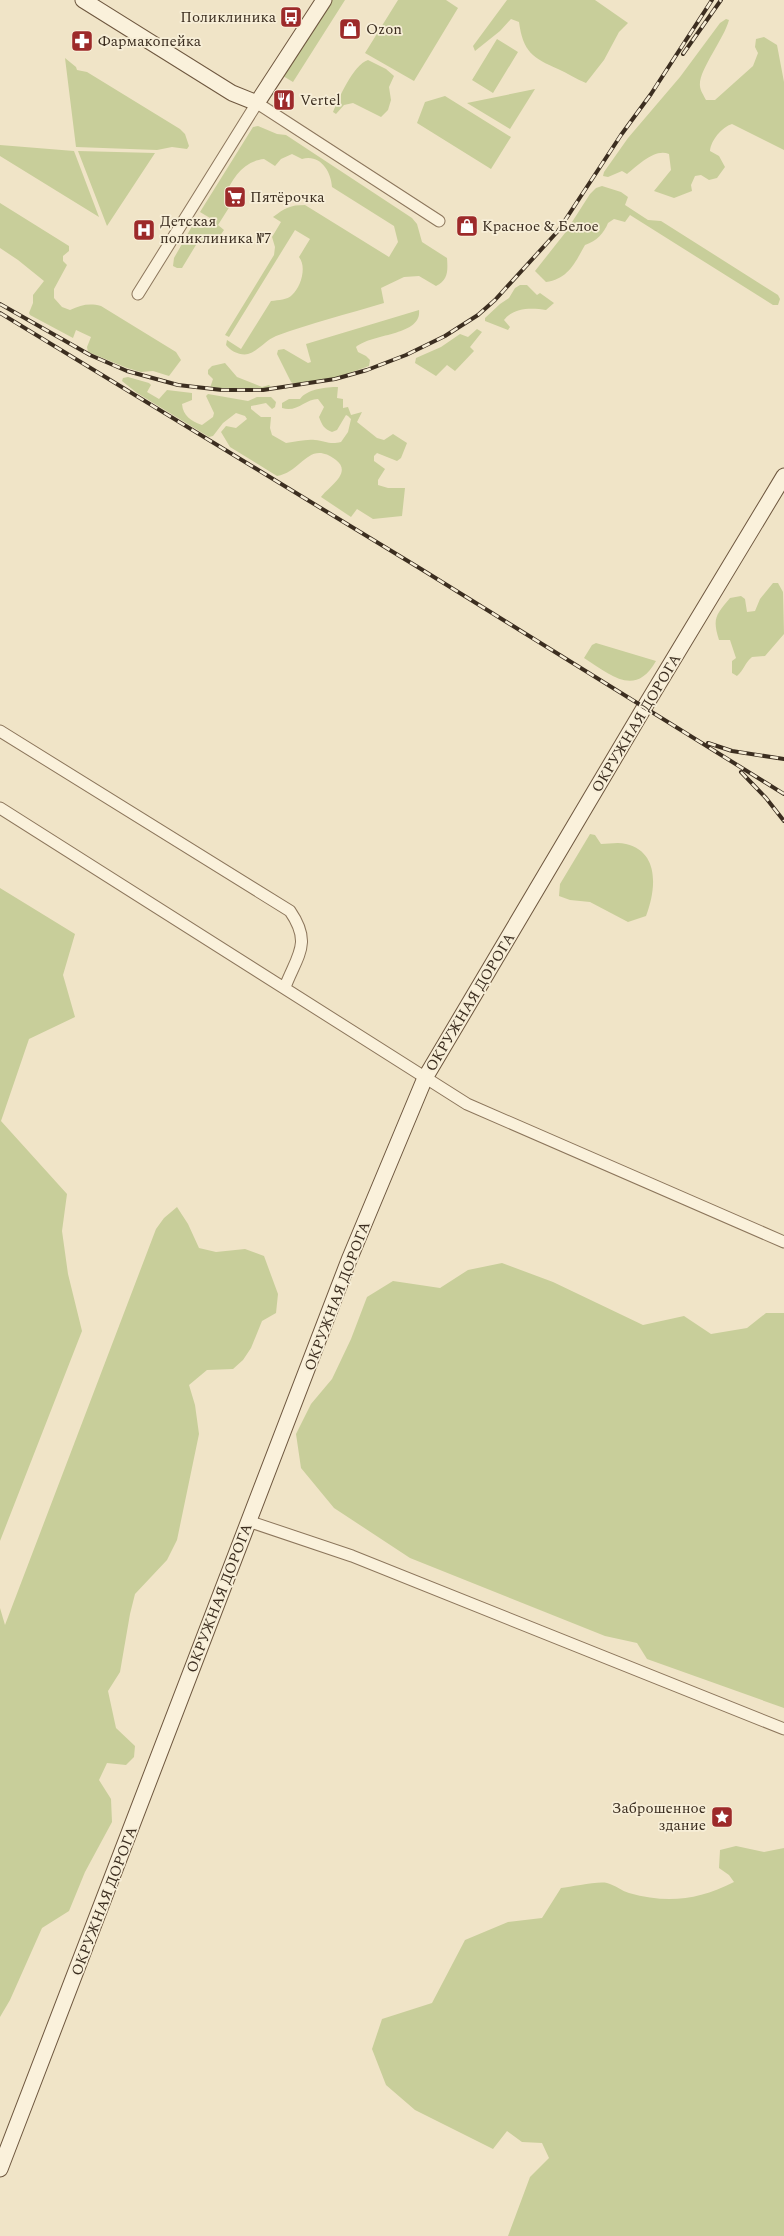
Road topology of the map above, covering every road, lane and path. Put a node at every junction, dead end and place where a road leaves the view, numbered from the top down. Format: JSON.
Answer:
{"nodes":[{"id":1,"x":83,"y":0,"type":"edge"},
{"id":2,"x":324,"y":0,"type":"edge"},
{"id":3,"x":257,"y":103,"type":"junction"},
{"id":4,"x":439,"y":221,"type":"dead end"},
{"id":5,"x":138,"y":294,"type":"dead end"},
{"id":6,"x":784,"y":476,"type":"edge"},
{"id":7,"x":0,"y":732,"type":"edge"},
{"id":8,"x":0,"y":808,"type":"edge"},
{"id":9,"x":284,"y":987,"type":"junction"},
{"id":10,"x":425,"y":1078,"type":"junction"},
{"id":11,"x":784,"y":1242,"type":"edge"},
{"id":12,"x":248,"y":1522,"type":"junction"},
{"id":13,"x":784,"y":1729,"type":"edge"},
{"id":14,"x":0,"y":2169,"type":"edge"}],
"edges":[{"from":1,"to":3,"type":"main road"},
{"from":2,"to":3,"type":"main road"},
{"from":3,"to":4,"type":"street"},
{"from":3,"to":5,"type":"street"},
{"from":6,"to":10,"type":"main road","name":"ОКРУЖНАЯ ДОРОГА"},
{"from":7,"to":9,"type":"street"},
{"from":8,"to":9,"type":"street"},
{"from":9,"to":10,"type":"street"},
{"from":10,"to":11,"type":"street"},
{"from":10,"to":12,"type":"main road","name":"ОКРУЖНАЯ ДОРОГА"},
{"from":12,"to":13,"type":"street"},
{"from":12,"to":14,"type":"main road","name":"ОКРУЖНАЯ ДОРОГА"}]}
